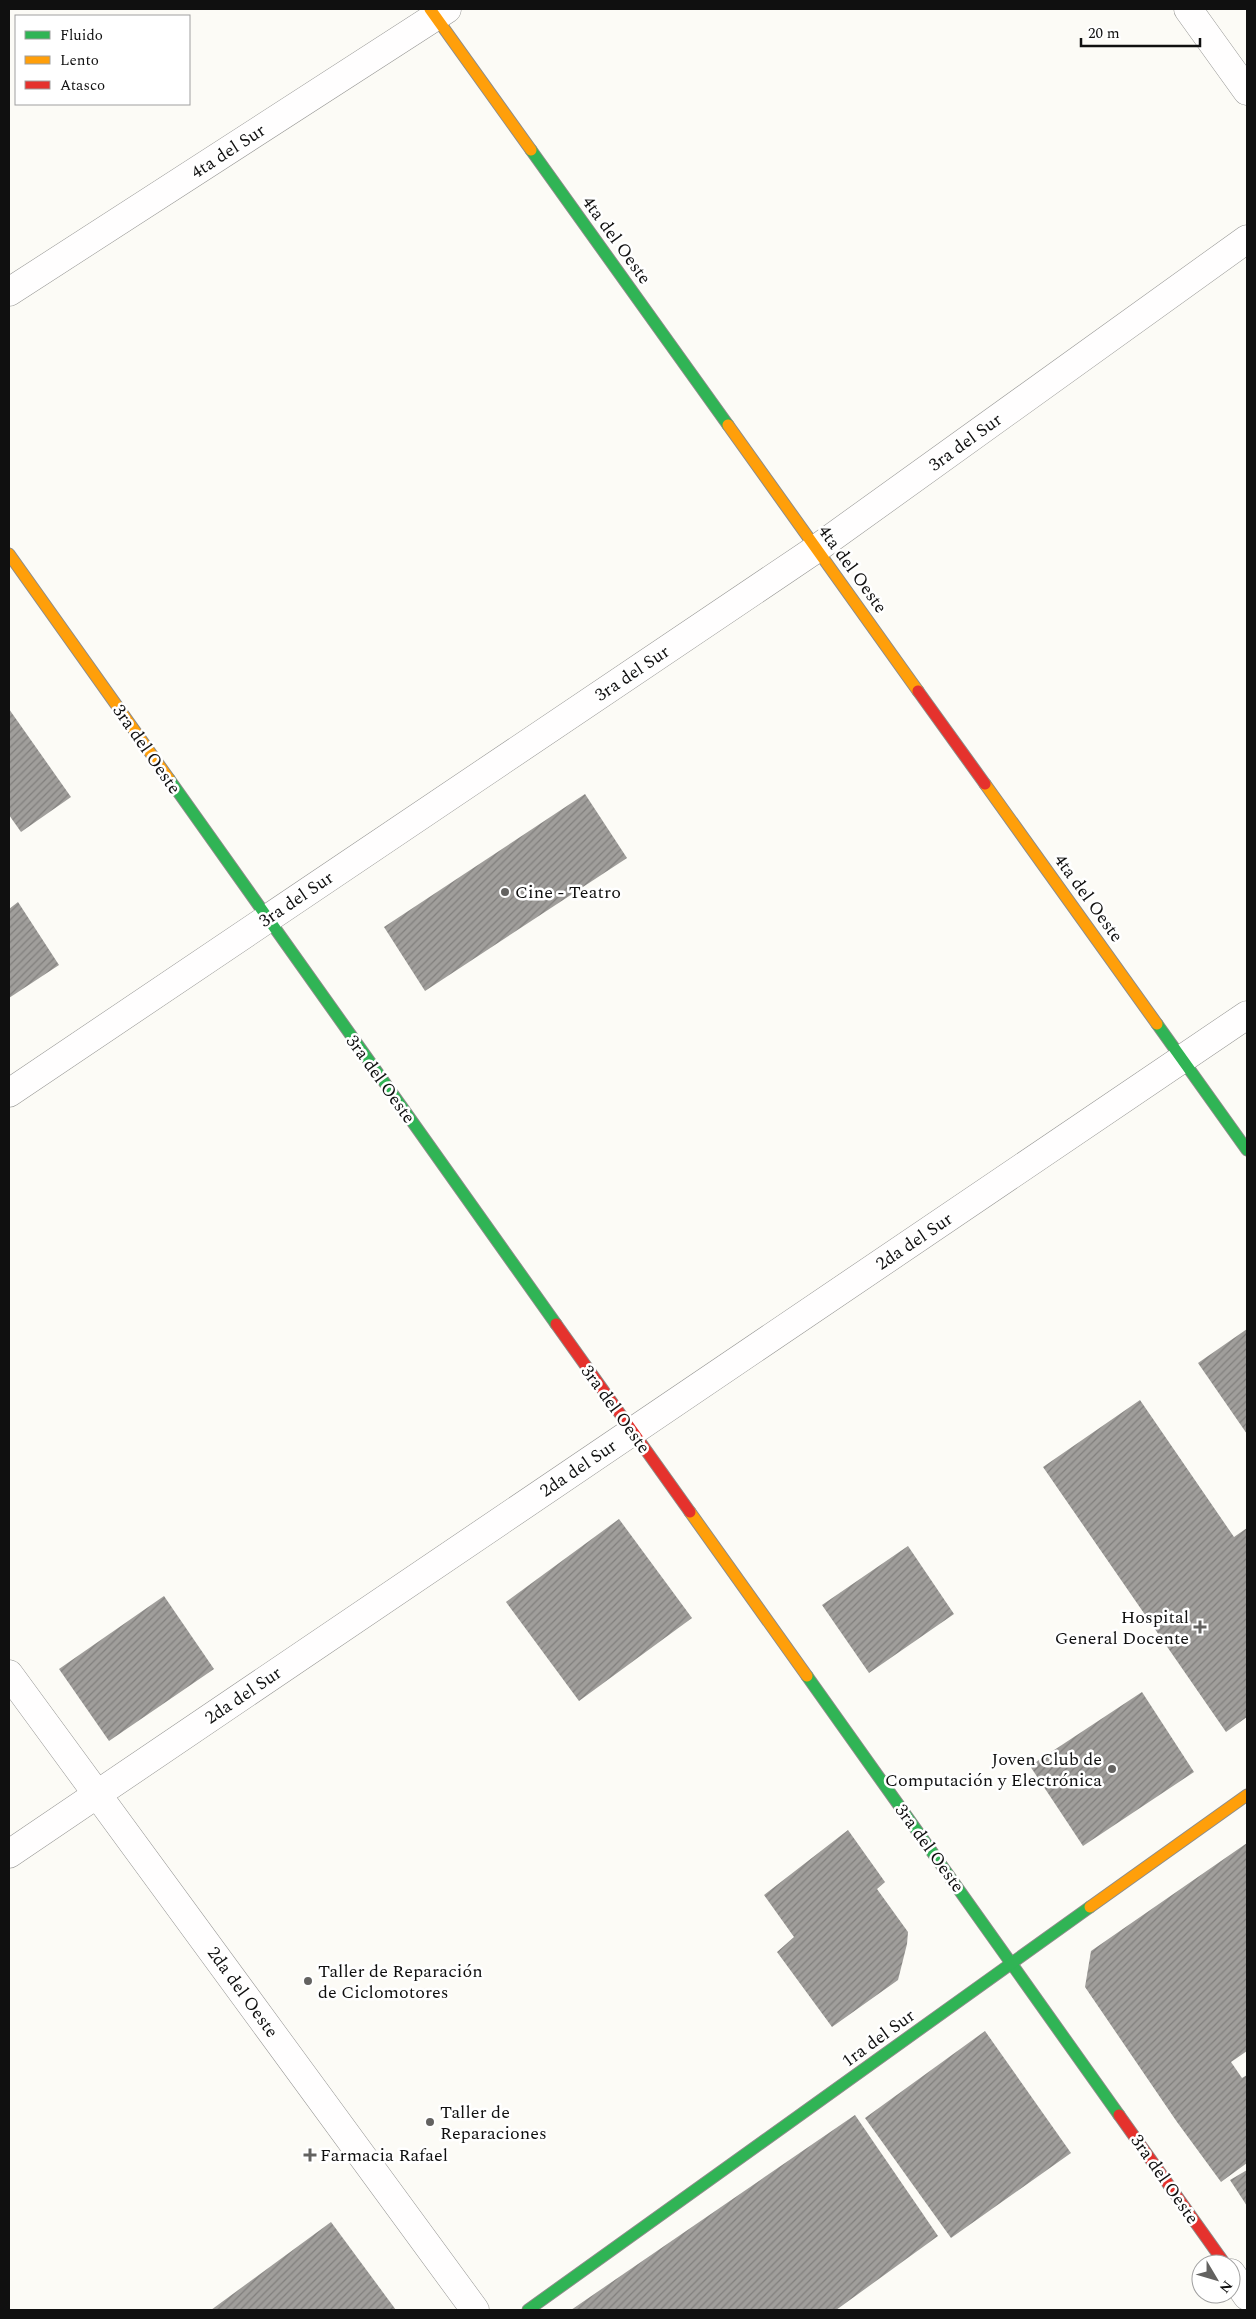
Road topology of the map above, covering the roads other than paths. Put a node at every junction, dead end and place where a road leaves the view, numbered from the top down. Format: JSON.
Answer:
{"nodes":[{"id":1,"x":1188,"y":9,"type":"edge"},
{"id":2,"x":437,"y":11,"type":"edge"},
{"id":3,"x":1247,"y":91,"type":"edge"},
{"id":4,"x":1247,"y":239,"type":"edge"},
{"id":5,"x":9,"y":292,"type":"edge"},
{"id":6,"x":816,"y":549,"type":"junction"},
{"id":7,"x":9,"y":554,"type":"edge"},
{"id":8,"x":266,"y":919,"type":"junction"},
{"id":9,"x":1247,"y":1015,"type":"edge"},
{"id":10,"x":1182,"y":1060,"type":"junction"},
{"id":11,"x":9,"y":1094,"type":"edge"},
{"id":12,"x":1247,"y":1150,"type":"edge"},
{"id":13,"x":632,"y":1431,"type":"junction"},
{"id":14,"x":9,"y":1674,"type":"edge"},
{"id":15,"x":98,"y":1793,"type":"junction"},
{"id":16,"x":1247,"y":1795,"type":"edge"},
{"id":17,"x":9,"y":1854,"type":"edge"},
{"id":18,"x":1012,"y":1963,"type":"junction"},
{"id":19,"x":1218,"y":2254,"type":"edge"},
{"id":20,"x":475,"y":2310,"type":"edge"},
{"id":21,"x":528,"y":2310,"type":"edge"}],
"edges":[{"from":1,"to":3,"type":"street"},
{"from":2,"to":5,"type":"street","name":"4ta del Sur"},
{"from":2,"to":6,"type":"street","name":"4ta del Oeste"},
{"from":4,"to":6,"type":"street","name":"3ra del Sur"},
{"from":6,"to":8,"type":"street","name":"3ra del Sur"},
{"from":6,"to":10,"type":"street","name":"4ta del Oeste"},
{"from":7,"to":8,"type":"street","name":"3ra del Oeste"},
{"from":8,"to":11,"type":"street","name":"3ra del Sur"},
{"from":8,"to":13,"type":"street","name":"3ra del Oeste"},
{"from":9,"to":10,"type":"street","name":"2da del Sur"},
{"from":10,"to":12,"type":"street","name":"4ta del Oeste"},
{"from":10,"to":13,"type":"street","name":"2da del Sur"},
{"from":13,"to":15,"type":"street","name":"2da del Sur"},
{"from":13,"to":18,"type":"street","name":"3ra del Oeste"},
{"from":14,"to":15,"type":"street","name":"2da del Oeste"},
{"from":15,"to":17,"type":"street","name":"2da del Sur"},
{"from":15,"to":20,"type":"street","name":"2da del Oeste"},
{"from":16,"to":18,"type":"street","name":"1ra del Sur"},
{"from":18,"to":19,"type":"street","name":"3ra del Oeste"},
{"from":18,"to":21,"type":"street","name":"1ra del Sur"}]}
